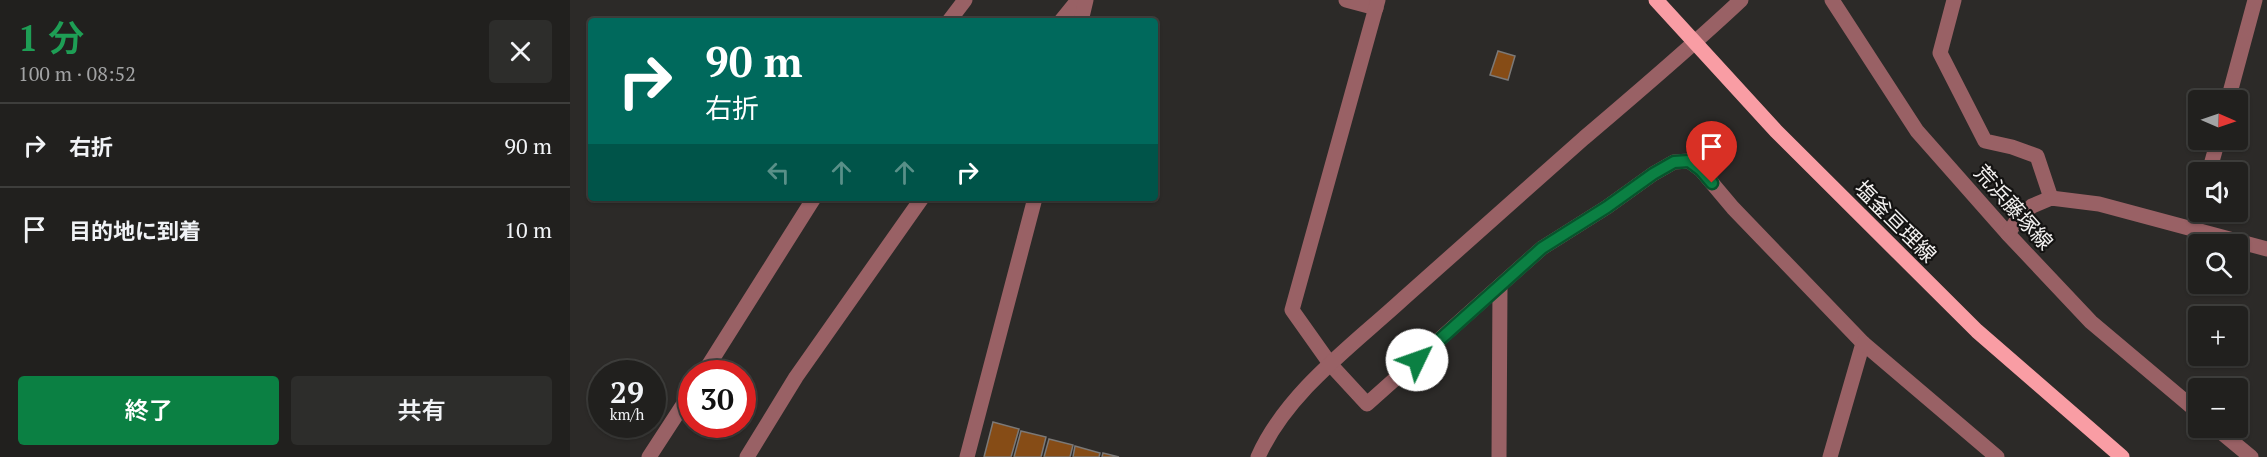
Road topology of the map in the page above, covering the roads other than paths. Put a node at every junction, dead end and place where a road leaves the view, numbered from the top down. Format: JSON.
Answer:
{"nodes":[{"id":1,"x":965,"y":0,"type":"edge"},
{"id":2,"x":1078,"y":0,"type":"edge"},
{"id":3,"x":1086,"y":0,"type":"edge"},
{"id":4,"x":1346,"y":0,"type":"edge"},
{"id":5,"x":1656,"y":0,"type":"edge"},
{"id":6,"x":1741,"y":0,"type":"edge"},
{"id":7,"x":1832,"y":0,"type":"edge"},
{"id":8,"x":1954,"y":0,"type":"edge"},
{"id":9,"x":2255,"y":0,"type":"edge"},
{"id":10,"x":1377,"y":4,"type":"edge"},
{"id":11,"x":951,"y":18,"type":"edge"},
{"id":12,"x":1063,"y":18,"type":"edge"},
{"id":13,"x":1082,"y":18,"type":"edge"},
{"id":14,"x":1697,"y":42,"type":"junction"},
{"id":15,"x":2231,"y":90,"type":"edge"},
{"id":16,"x":2051,"y":198,"type":"junction"},
{"id":17,"x":812,"y":201,"type":"edge"},
{"id":18,"x":920,"y":201,"type":"edge"},
{"id":19,"x":1034,"y":201,"type":"edge"},
{"id":20,"x":2196,"y":222,"type":"edge"},
{"id":21,"x":2194,"y":230,"type":"junction"},
{"id":22,"x":2008,"y":234,"type":"junction"},
{"id":23,"x":2267,"y":249,"type":"edge"},
{"id":24,"x":1500,"y":286,"type":"junction"},
{"id":25,"x":1863,"y":343,"type":"junction"},
{"id":26,"x":712,"y":360,"type":"edge"},
{"id":27,"x":1330,"y":365,"type":"junction"},
{"id":28,"x":2188,"y":404,"type":"edge"},
{"id":29,"x":678,"y":413,"type":"edge"},
{"id":30,"x":2228,"y":438,"type":"edge"},
{"id":31,"x":650,"y":457,"type":"edge"},
{"id":32,"x":747,"y":457,"type":"edge"},
{"id":33,"x":967,"y":457,"type":"edge"},
{"id":34,"x":1258,"y":457,"type":"edge"},
{"id":35,"x":1499,"y":457,"type":"edge"},
{"id":36,"x":1830,"y":457,"type":"edge"},
{"id":37,"x":1996,"y":457,"type":"edge"},
{"id":38,"x":2122,"y":457,"type":"edge"},
{"id":39,"x":2251,"y":457,"type":"edge"}],
"edges":[{"from":1,"to":11,"type":"street"},
{"from":2,"to":12,"type":"street"},
{"from":3,"to":13,"type":"street"},
{"from":4,"to":10,"type":"street"},
{"from":5,"to":14,"type":"main road","name":"塩釜亘理線"},
{"from":6,"to":14,"type":"street"},
{"from":7,"to":22,"type":"street","name":"荒浜藤塚線"},
{"from":8,"to":16,"type":"street"},
{"from":9,"to":15,"type":"street"},
{"from":10,"to":27,"type":"street"},
{"from":14,"to":27,"type":"street"},
{"from":14,"to":38,"type":"main road","name":"塩釜亘理線"},
{"from":16,"to":21,"type":"street"},
{"from":16,"to":22,"type":"street"},
{"from":17,"to":26,"type":"street"},
{"from":18,"to":32,"type":"street"},
{"from":19,"to":33,"type":"street"},
{"from":20,"to":21,"type":"street"},
{"from":21,"to":23,"type":"street"},
{"from":22,"to":28,"type":"street","name":"荒浜藤塚線"},
{"from":24,"to":25,"type":"street"},
{"from":24,"to":27,"type":"street"},
{"from":24,"to":35,"type":"street"},
{"from":25,"to":36,"type":"street"},
{"from":25,"to":37,"type":"street"},
{"from":27,"to":34,"type":"street"},
{"from":29,"to":31,"type":"street"},
{"from":30,"to":39,"type":"street"}]}
